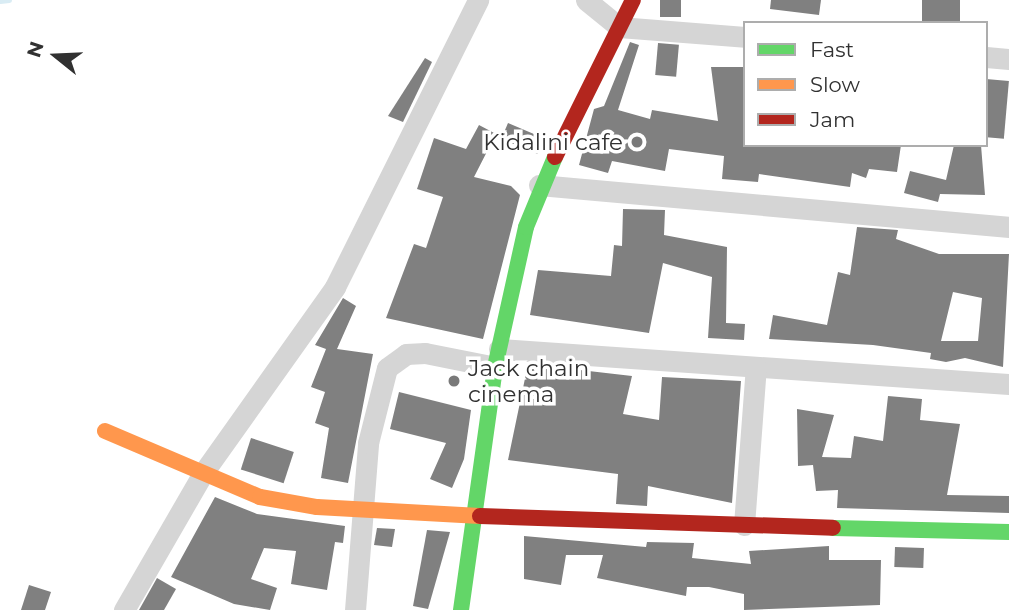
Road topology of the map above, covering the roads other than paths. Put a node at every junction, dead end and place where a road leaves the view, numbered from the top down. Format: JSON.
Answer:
{"nodes":[{"id":1,"x":478,"y":0,"type":"edge"},
{"id":2,"x":586,"y":0,"type":"edge"},
{"id":3,"x":633,"y":0,"type":"edge"},
{"id":4,"x":619,"y":27,"type":"junction"},
{"id":5,"x":743,"y":37,"type":"edge"},
{"id":6,"x":988,"y":57,"type":"edge"},
{"id":7,"x":1009,"y":59,"type":"edge"},
{"id":8,"x":539,"y":186,"type":"junction"},
{"id":9,"x":1009,"y":227,"type":"edge"},
{"id":10,"x":497,"y":358,"type":"junction"},
{"id":11,"x":756,"y":367,"type":"junction"},
{"id":12,"x":1009,"y":384,"type":"edge"},
{"id":13,"x":105,"y":432,"type":"dead end"},
{"id":14,"x":203,"y":473,"type":"junction"},
{"id":15,"x":364,"y":506,"type":"junction"},
{"id":16,"x":475,"y":511,"type":"junction"},
{"id":17,"x":744,"y":525,"type":"junction"},
{"id":18,"x":1009,"y":532,"type":"edge"},
{"id":19,"x":124,"y":610,"type":"edge"},
{"id":20,"x":355,"y":610,"type":"edge"},
{"id":21,"x":461,"y":610,"type":"edge"}],
"edges":[{"from":1,"to":14,"type":"street"},
{"from":2,"to":4,"type":"street"},
{"from":3,"to":4,"type":"street"},
{"from":4,"to":5,"type":"street"},
{"from":4,"to":8,"type":"street"},
{"from":6,"to":7,"type":"street"},
{"from":8,"to":9,"type":"street"},
{"from":8,"to":10,"type":"street"},
{"from":10,"to":11,"type":"street"},
{"from":10,"to":15,"type":"street"},
{"from":10,"to":16,"type":"street"},
{"from":11,"to":12,"type":"street"},
{"from":11,"to":17,"type":"street"},
{"from":13,"to":14,"type":"street"},
{"from":14,"to":15,"type":"street"},
{"from":14,"to":19,"type":"street"},
{"from":15,"to":16,"type":"street"},
{"from":15,"to":20,"type":"street"},
{"from":16,"to":17,"type":"street"},
{"from":16,"to":21,"type":"street"},
{"from":17,"to":18,"type":"street"}]}
